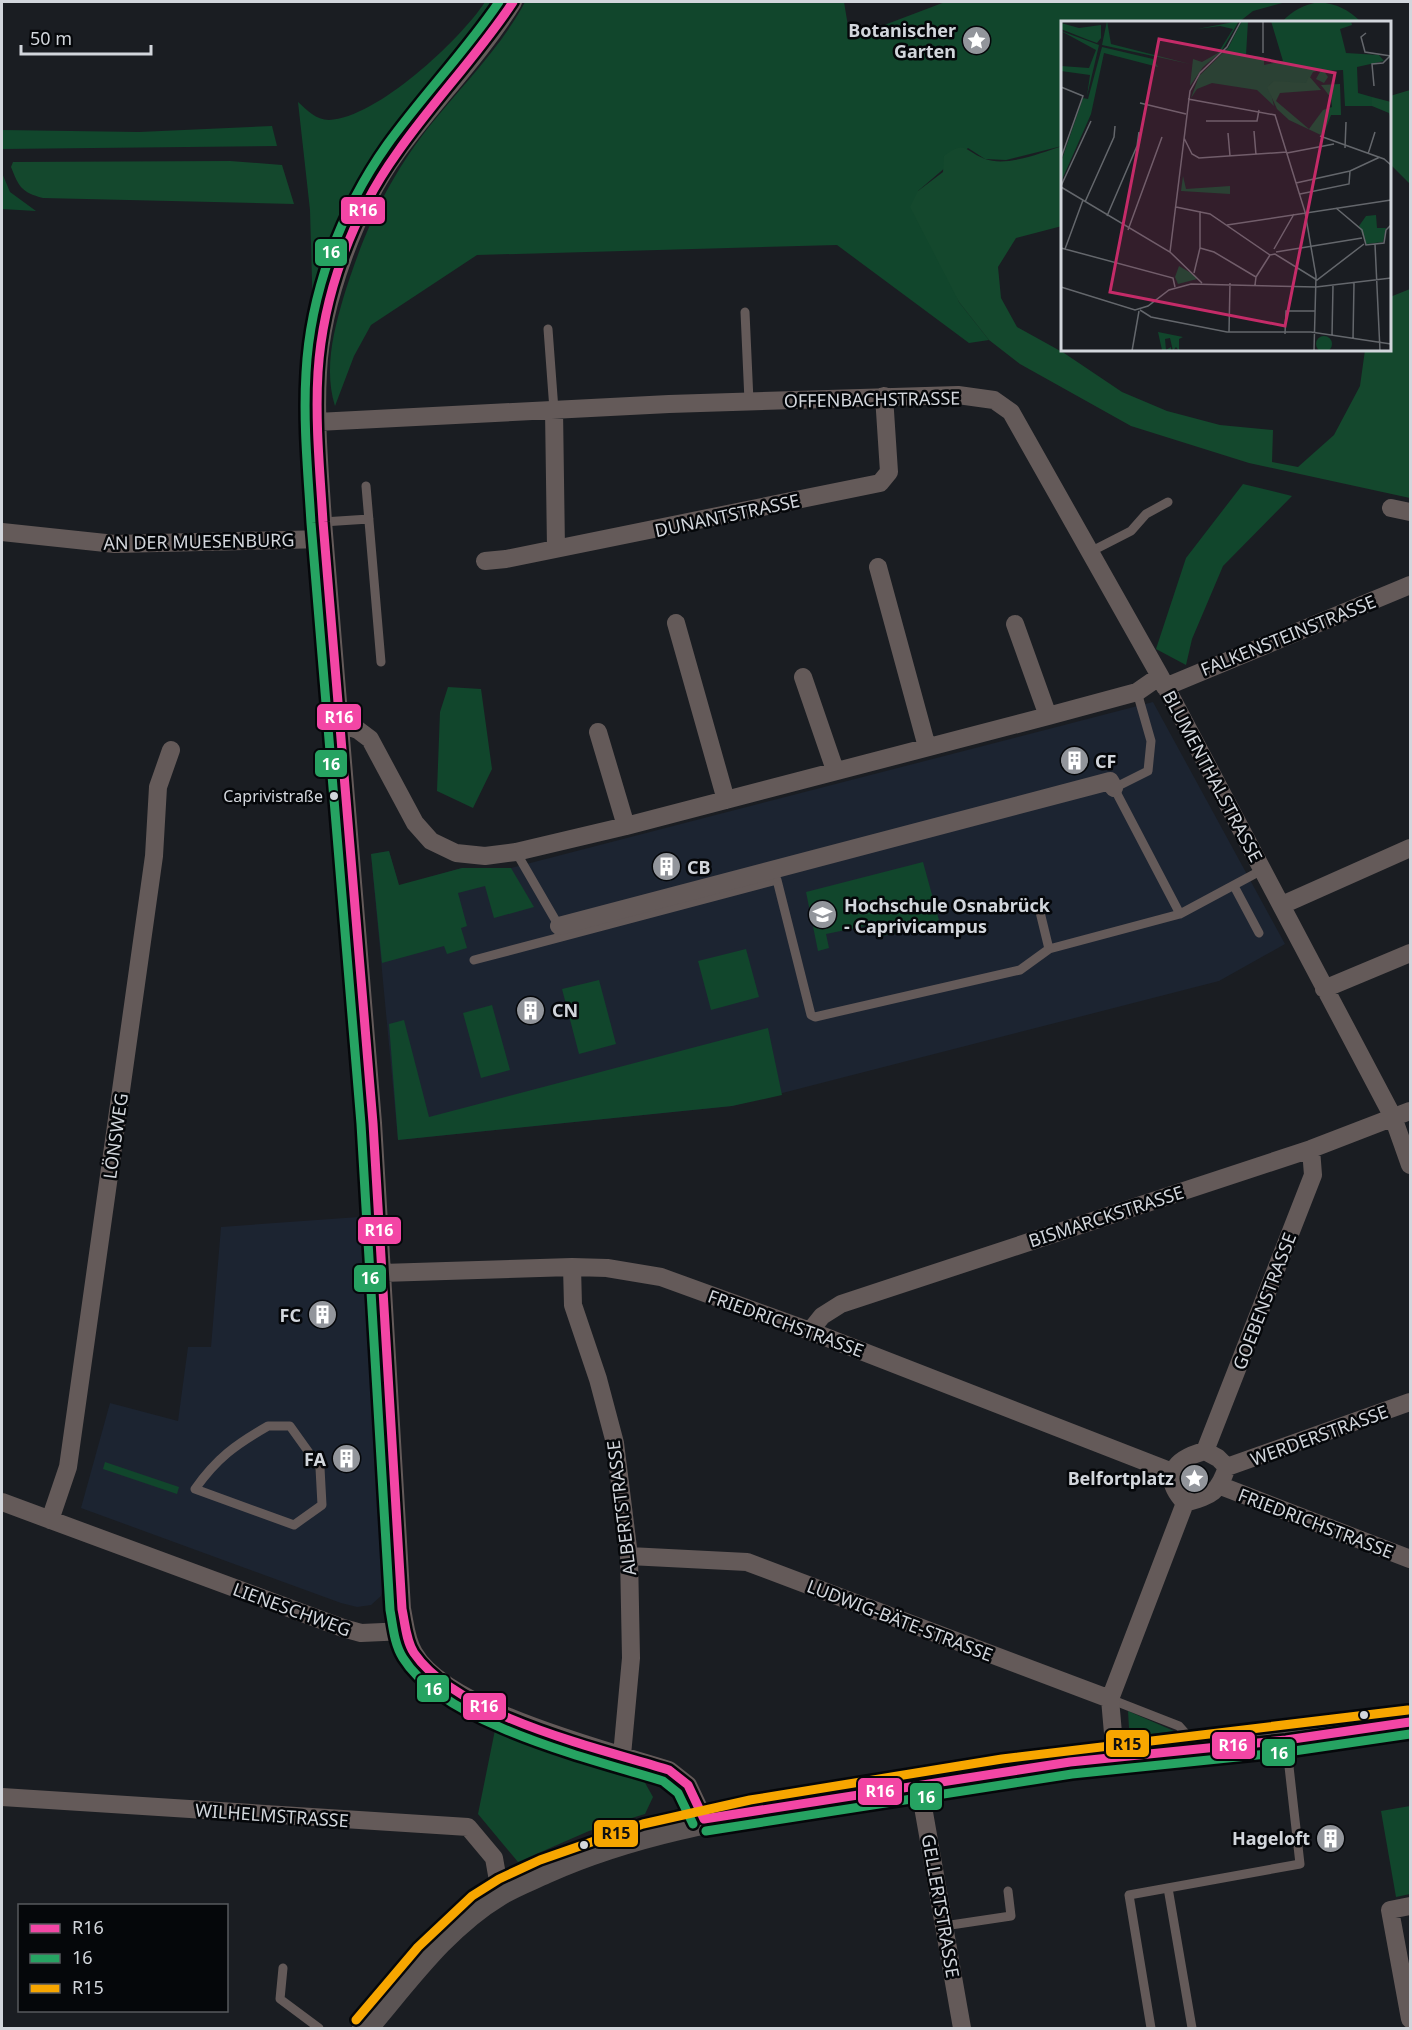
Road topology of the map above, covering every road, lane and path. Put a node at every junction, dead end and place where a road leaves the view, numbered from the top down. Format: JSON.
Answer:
{"nodes":[{"id":1,"x":513,"y":2,"type":"edge"},
{"id":2,"x":745,"y":312,"type":"dead end"},
{"id":3,"x":548,"y":329,"type":"dead end"},
{"id":4,"x":884,"y":396,"type":"junction"},
{"id":5,"x":994,"y":400,"type":"joint"},
{"id":6,"x":749,"y":401,"type":"junction"},
{"id":7,"x":554,"y":410,"type":"junction"},
{"id":8,"x":317,"y":422,"type":"junction"},
{"id":9,"x":366,"y":486,"type":"dead end"},
{"id":10,"x":1168,"y":502,"type":"dead end"},
{"id":11,"x":1391,"y":508,"type":"dead end"},
{"id":12,"x":1410,"y":512,"type":"edge"},
{"id":13,"x":369,"y":519,"type":"junction"},
{"id":14,"x":324,"y":530,"type":"junction"},
{"id":15,"x":2,"y":532,"type":"edge"},
{"id":16,"x":556,"y":549,"type":"junction"},
{"id":17,"x":1090,"y":552,"type":"junction"},
{"id":18,"x":485,"y":561,"type":"dead end"},
{"id":19,"x":878,"y":567,"type":"dead end"},
{"id":20,"x":1410,"y":585,"type":"edge"},
{"id":21,"x":676,"y":623,"type":"dead end"},
{"id":22,"x":1015,"y":624,"type":"dead end"},
{"id":23,"x":381,"y":662,"type":"dead end"},
{"id":24,"x":803,"y":677,"type":"dead end"},
{"id":25,"x":1163,"y":682,"type":"junction"},
{"id":26,"x":1137,"y":692,"type":"junction"},
{"id":27,"x":1048,"y":716,"type":"junction"},
{"id":28,"x":340,"y":723,"type":"junction"},
{"id":29,"x":598,"y":732,"type":"dead end"},
{"id":30,"x":927,"y":747,"type":"junction"},
{"id":31,"x":171,"y":750,"type":"dead end"},
{"id":32,"x":835,"y":770,"type":"junction"},
{"id":33,"x":1114,"y":788,"type":"junction"},
{"id":34,"x":726,"y":800,"type":"junction"},
{"id":35,"x":626,"y":826,"type":"junction"},
{"id":36,"x":1410,"y":848,"type":"edge"},
{"id":37,"x":516,"y":852,"type":"junction"},
{"id":38,"x":1262,"y":870,"type":"junction"},
{"id":39,"x":1234,"y":886,"type":"junction"},
{"id":40,"x":1282,"y":905,"type":"junction"},
{"id":41,"x":1040,"y":912,"type":"dead end"},
{"id":42,"x":1180,"y":914,"type":"junction"},
{"id":43,"x":562,"y":931,"type":"junction"},
{"id":44,"x":1259,"y":933,"type":"dead end"},
{"id":45,"x":1049,"y":949,"type":"junction"},
{"id":46,"x":1410,"y":953,"type":"edge"},
{"id":47,"x":474,"y":960,"type":"dead end"},
{"id":48,"x":1324,"y":989,"type":"junction"},
{"id":49,"x":1410,"y":1111,"type":"edge"},
{"id":50,"x":1393,"y":1117,"type":"junction"},
{"id":51,"x":1311,"y":1149,"type":"junction"},
{"id":52,"x":1410,"y":1165,"type":"edge"},
{"id":53,"x":572,"y":1267,"type":"junction"},
{"id":54,"x":382,"y":1273,"type":"junction"},
{"id":55,"x":810,"y":1331,"type":"junction"},
{"id":56,"x":1410,"y":1402,"type":"edge"},
{"id":57,"x":1205,"y":1451,"type":"junction"},
{"id":58,"x":1227,"y":1467,"type":"junction"},
{"id":59,"x":1172,"y":1472,"type":"junction"},
{"id":60,"x":1221,"y":1486,"type":"junction"},
{"id":61,"x":195,"y":1489,"type":"joint"},
{"id":62,"x":2,"y":1502,"type":"edge"},
{"id":63,"x":1185,"y":1503,"type":"junction"},
{"id":64,"x":50,"y":1520,"type":"junction"},
{"id":65,"x":629,"y":1556,"type":"junction"},
{"id":66,"x":1410,"y":1559,"type":"edge"},
{"id":67,"x":406,"y":1631,"type":"junction"},
{"id":68,"x":1110,"y":1699,"type":"junction"},
{"id":69,"x":1410,"y":1722,"type":"edge"},
{"id":70,"x":1286,"y":1740,"type":"junction"},
{"id":71,"x":1190,"y":1749,"type":"junction"},
{"id":72,"x":622,"y":1755,"type":"junction"},
{"id":73,"x":1115,"y":1756,"type":"junction"},
{"id":74,"x":920,"y":1784,"type":"junction"},
{"id":75,"x":2,"y":1797,"type":"edge"},
{"id":76,"x":704,"y":1820,"type":"junction"},
{"id":77,"x":1168,"y":1888,"type":"junction"},
{"id":78,"x":1008,"y":1891,"type":"dead end"},
{"id":79,"x":500,"y":1892,"type":"junction"},
{"id":80,"x":1410,"y":1906,"type":"edge"},
{"id":81,"x":944,"y":1926,"type":"junction"},
{"id":82,"x":283,"y":1968,"type":"dead end"},
{"id":83,"x":1410,"y":2019,"type":"edge"},
{"id":84,"x":319,"y":2028,"type":"edge"},
{"id":85,"x":365,"y":2028,"type":"edge"},
{"id":86,"x":962,"y":2028,"type":"edge"},
{"id":87,"x":1151,"y":2028,"type":"edge"},
{"id":88,"x":1192,"y":2028,"type":"edge"}],
"edges":[{"from":1,"to":8,"type":"street"},
{"from":2,"to":6,"type":"lane"},
{"from":3,"to":7,"type":"lane"},
{"from":4,"to":5,"type":"street","name":"OFFENBACHSTRASSE"},
{"from":4,"to":6,"type":"street","name":"OFFENBACHSTRASSE"},
{"from":4,"to":16,"type":"street","name":"DUNANTSTRASSE"},
{"from":5,"to":17,"type":"street","name":"BLUMENTHALSTRASSE"},
{"from":6,"to":7,"type":"street","name":"OFFENBACHSTRASSE"},
{"from":7,"to":8,"type":"street","name":"OFFENBACHSTRASSE"},
{"from":7,"to":16,"type":"street"},
{"from":8,"to":14,"type":"street"},
{"from":9,"to":13,"type":"lane"},
{"from":10,"to":17,"type":"lane"},
{"from":11,"to":12,"type":"street"},
{"from":13,"to":14,"type":"lane"},
{"from":13,"to":23,"type":"lane"},
{"from":14,"to":15,"type":"street","name":"AN DER MUESENBURG"},
{"from":14,"to":28,"type":"street"},
{"from":16,"to":18,"type":"street","name":"DUNANTSTRASSE"},
{"from":17,"to":25,"type":"street","name":"BLUMENTHALSTRASSE"},
{"from":19,"to":30,"type":"street"},
{"from":20,"to":25,"type":"street","name":"FALKENSTEINSTRASSE"},
{"from":21,"to":34,"type":"street"},
{"from":22,"to":27,"type":"street"},
{"from":24,"to":32,"type":"street"},
{"from":25,"to":26,"type":"street","name":"FALKENSTEINSTRASSE"},
{"from":25,"to":38,"type":"street","name":"BLUMENTHALSTRASSE"},
{"from":26,"to":27,"type":"street","name":"FALKENSTEINSTRASSE"},
{"from":26,"to":33,"type":"lane"},
{"from":27,"to":30,"type":"street","name":"FALKENSTEINSTRASSE"},
{"from":28,"to":37,"type":"street","name":"FALKENSTEINSTRASSE"},
{"from":28,"to":54,"type":"street"},
{"from":29,"to":35,"type":"street"},
{"from":30,"to":32,"type":"street","name":"FALKENSTEINSTRASSE"},
{"from":31,"to":64,"type":"street","name":"LÖNSWEG"},
{"from":32,"to":34,"type":"street","name":"FALKENSTEINSTRASSE"},
{"from":33,"to":42,"type":"lane"},
{"from":33,"to":43,"type":"street"},
{"from":34,"to":35,"type":"street","name":"FALKENSTEINSTRASSE"},
{"from":35,"to":37,"type":"street","name":"FALKENSTEINSTRASSE"},
{"from":36,"to":40,"type":"street"},
{"from":37,"to":43,"type":"lane"},
{"from":38,"to":39,"type":"lane"},
{"from":38,"to":40,"type":"street","name":"BLUMENTHALSTRASSE"},
{"from":39,"to":42,"type":"lane"},
{"from":39,"to":44,"type":"lane"},
{"from":40,"to":48,"type":"street","name":"BLUMENTHALSTRASSE"},
{"from":41,"to":45,"type":"lane"},
{"from":42,"to":45,"type":"lane"},
{"from":43,"to":45,"type":"lane"},
{"from":43,"to":47,"type":"lane"},
{"from":46,"to":48,"type":"street"},
{"from":48,"to":50,"type":"street","name":"BLUMENTHALSTRASSE"},
{"from":49,"to":50,"type":"street","name":"BISMARCKSTRASSE"},
{"from":50,"to":51,"type":"street","name":"BISMARCKSTRASSE"},
{"from":50,"to":52,"type":"street","name":"BLUMENTHALSTRASSE"},
{"from":51,"to":55,"type":"street","name":"BISMARCKSTRASSE"},
{"from":51,"to":57,"type":"street","name":"GOEBENSTRASSE"},
{"from":53,"to":54,"type":"street","name":"FRIEDRICHSTRASSE"},
{"from":53,"to":55,"type":"street","name":"FRIEDRICHSTRASSE"},
{"from":53,"to":65,"type":"street","name":"ALBERTSTRASSE"},
{"from":54,"to":67,"type":"street"},
{"from":55,"to":59,"type":"street","name":"FRIEDRICHSTRASSE"},
{"from":56,"to":58,"type":"street","name":"WERDERSTRASSE"},
{"from":57,"to":58,"type":"street"},
{"from":57,"to":59,"type":"street"},
{"from":58,"to":60,"type":"street"},
{"from":59,"to":63,"type":"street"},
{"from":60,"to":63,"type":"street"},
{"from":60,"to":66,"type":"street","name":"FRIEDRICHSTRASSE"},
{"from":61,"to":61,"type":"lane"},
{"from":62,"to":64,"type":"street","name":"LIENESCHWEG"},
{"from":63,"to":68,"type":"street"},
{"from":64,"to":67,"type":"street","name":"LIENESCHWEG"},
{"from":65,"to":68,"type":"street","name":"LUDWIG-BÄTE-STRASSE"},
{"from":65,"to":72,"type":"street","name":"ALBERTSTRASSE"},
{"from":67,"to":72,"type":"street"},
{"from":68,"to":71,"type":"lane"},
{"from":68,"to":73,"type":"street"},
{"from":69,"to":70,"type":"street"},
{"from":70,"to":71,"type":"street"},
{"from":70,"to":77,"type":"lane"},
{"from":71,"to":73,"type":"street"},
{"from":72,"to":76,"type":"street"},
{"from":73,"to":74,"type":"street"},
{"from":74,"to":76,"type":"street"},
{"from":74,"to":81,"type":"street","name":"GELLERTSTRASSE"},
{"from":75,"to":79,"type":"street","name":"WILHELMSTRASSE"},
{"from":76,"to":79,"type":"street"},
{"from":77,"to":87,"type":"lane"},
{"from":77,"to":88,"type":"lane"},
{"from":78,"to":81,"type":"lane"},
{"from":79,"to":85,"type":"street"},
{"from":80,"to":83,"type":"street"},
{"from":81,"to":86,"type":"street","name":"GELLERTSTRASSE"},
{"from":82,"to":84,"type":"lane"}]}
